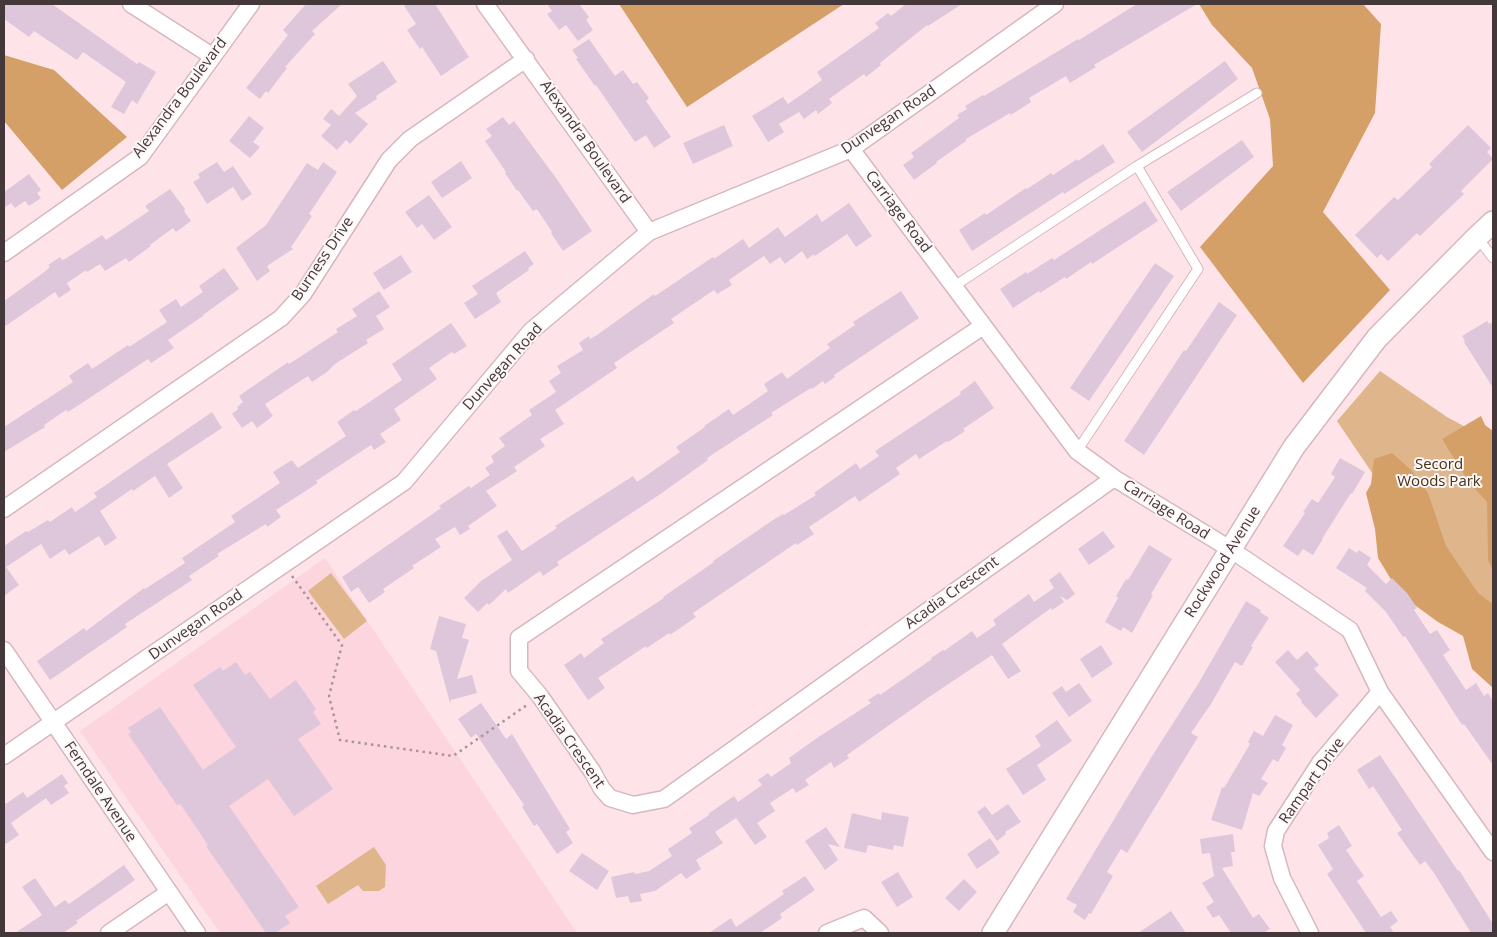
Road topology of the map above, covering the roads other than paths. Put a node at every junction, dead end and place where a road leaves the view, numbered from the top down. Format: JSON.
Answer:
{"nodes":[{"id":1,"x":131,"y":4,"type":"edge"},
{"id":2,"x":251,"y":4,"type":"edge"},
{"id":3,"x":485,"y":4,"type":"edge"},
{"id":4,"x":1055,"y":4,"type":"edge"},
{"id":5,"x":212,"y":56,"type":"junction"},
{"id":6,"x":526,"y":59,"type":"junction"},
{"id":7,"x":1257,"y":93,"type":"dead end"},
{"id":8,"x":851,"y":149,"type":"junction"},
{"id":9,"x":1136,"y":166,"type":"junction"},
{"id":10,"x":1493,"y":222,"type":"edge"},
{"id":11,"x":649,"y":232,"type":"junction"},
{"id":12,"x":1477,"y":236,"type":"junction"},
{"id":13,"x":4,"y":253,"type":"edge"},
{"id":14,"x":1493,"y":258,"type":"edge"},
{"id":15,"x":954,"y":287,"type":"junction"},
{"id":16,"x":982,"y":326,"type":"junction"},
{"id":17,"x":1077,"y":451,"type":"junction"},
{"id":18,"x":1114,"y":478,"type":"junction"},
{"id":19,"x":4,"y":509,"type":"edge"},
{"id":20,"x":1230,"y":549,"type":"junction"},
{"id":21,"x":4,"y":650,"type":"edge"},
{"id":22,"x":1380,"y":692,"type":"junction"},
{"id":23,"x":54,"y":723,"type":"junction"},
{"id":24,"x":4,"y":756,"type":"edge"},
{"id":25,"x":1493,"y":852,"type":"edge"},
{"id":26,"x":169,"y":892,"type":"junction"},
{"id":27,"x":109,"y":933,"type":"edge"},
{"id":28,"x":197,"y":933,"type":"edge"},
{"id":29,"x":827,"y":933,"type":"edge"},
{"id":30,"x":880,"y":933,"type":"edge"},
{"id":31,"x":993,"y":933,"type":"edge"},
{"id":32,"x":1310,"y":933,"type":"edge"}],
"edges":[{"from":1,"to":5,"type":"street"},
{"from":2,"to":5,"type":"street","name":"Alexandra Boulevard"},
{"from":3,"to":6,"type":"street","name":"Alexandra Boulevard"},
{"from":4,"to":8,"type":"street","name":"Dunvegan Road"},
{"from":5,"to":13,"type":"street","name":"Alexandra Boulevard"},
{"from":6,"to":11,"type":"street","name":"Alexandra Boulevard"},
{"from":6,"to":19,"type":"street","name":"Burness Drive"},
{"from":7,"to":9,"type":"lane"},
{"from":8,"to":11,"type":"street","name":"Dunvegan Road"},
{"from":8,"to":15,"type":"street","name":"Carriage Road"},
{"from":9,"to":15,"type":"lane"},
{"from":9,"to":17,"type":"lane"},
{"from":10,"to":12,"type":"street","name":"Rockwood Avenue"},
{"from":11,"to":23,"type":"street","name":"Dunvegan Road"},
{"from":12,"to":14,"type":"lane"},
{"from":12,"to":20,"type":"street","name":"Rockwood Avenue"},
{"from":15,"to":16,"type":"street","name":"Carriage Road"},
{"from":16,"to":17,"type":"street","name":"Carriage Road"},
{"from":16,"to":18,"type":"street","name":"Acadia Crescent"},
{"from":17,"to":18,"type":"street","name":"Carriage Road"},
{"from":18,"to":20,"type":"street","name":"Carriage Road"},
{"from":20,"to":22,"type":"street","name":"Carriage Road"},
{"from":20,"to":31,"type":"street","name":"Rockwood Avenue"},
{"from":21,"to":23,"type":"street","name":"Ferndale Avenue"},
{"from":22,"to":25,"type":"street","name":"Carriage Road"},
{"from":22,"to":32,"type":"street","name":"Rampart Drive"},
{"from":23,"to":24,"type":"street","name":"Dunvegan Road"},
{"from":23,"to":26,"type":"street","name":"Ferndale Avenue"},
{"from":26,"to":27,"type":"street"},
{"from":26,"to":28,"type":"street","name":"Ferndale Avenue"},
{"from":29,"to":30,"type":"street"}]}
